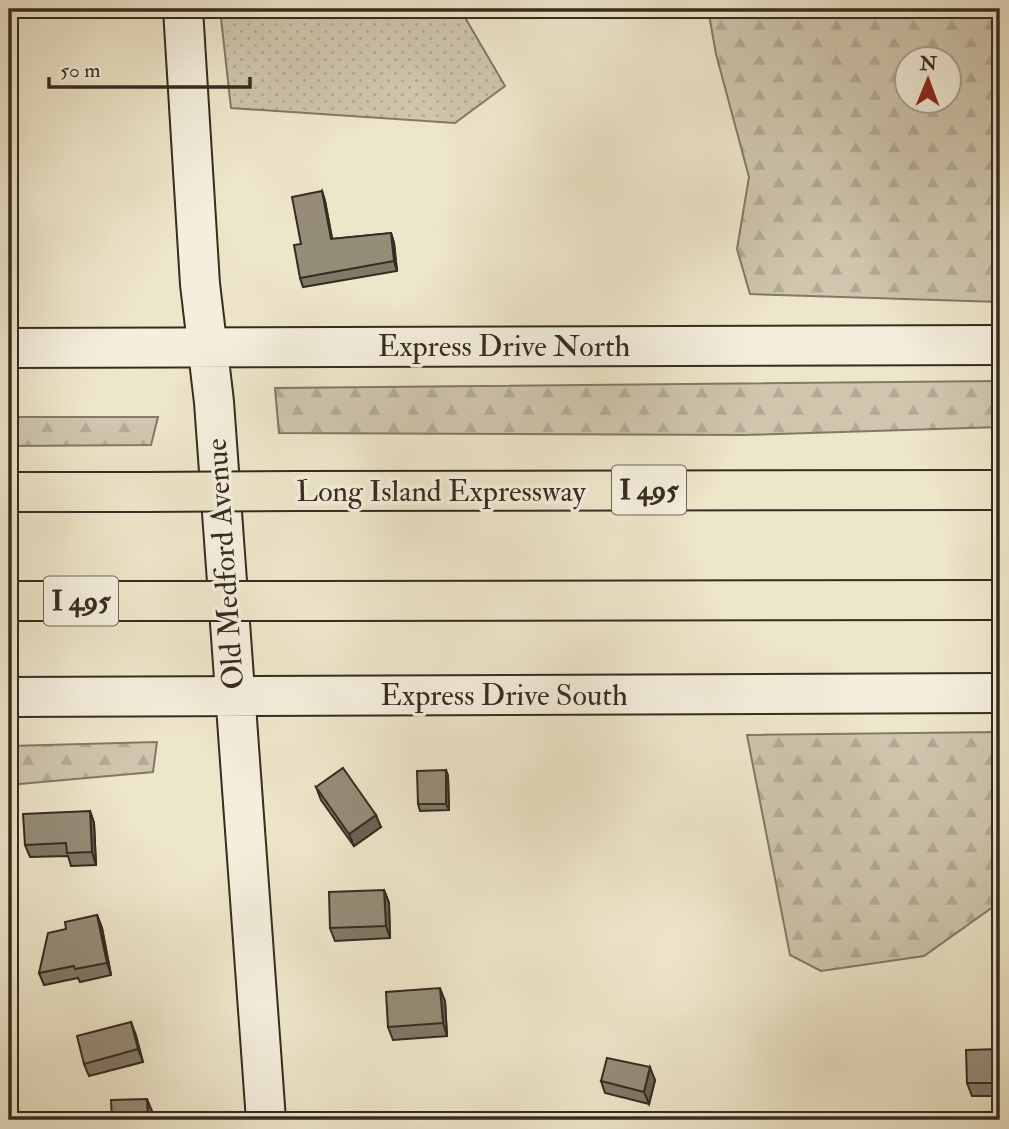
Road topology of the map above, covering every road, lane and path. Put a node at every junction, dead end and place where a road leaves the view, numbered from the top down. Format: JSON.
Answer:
{"nodes":[{"id":1,"x":183,"y":9,"type":"edge"},
{"id":2,"x":1000,"y":345,"type":"edge"},
{"id":3,"x":207,"y":347,"type":"junction"},
{"id":4,"x":9,"y":348,"type":"edge"},
{"id":5,"x":1000,"y":490,"type":"edge"},
{"id":6,"x":9,"y":492,"type":"edge"},
{"id":7,"x":1000,"y":600,"type":"edge"},
{"id":8,"x":9,"y":601,"type":"edge"},
{"id":9,"x":1000,"y":693,"type":"edge"},
{"id":10,"x":233,"y":696,"type":"junction"},
{"id":11,"x":9,"y":697,"type":"edge"},
{"id":12,"x":266,"y":1120,"type":"edge"}],
"edges":[{"from":1,"to":3,"type":"main road","name":"Old Medford Avenue"},
{"from":2,"to":3,"type":"main road","name":"Express Drive North"},
{"from":3,"to":4,"type":"main road","name":"Express Drive North"},
{"from":3,"to":10,"type":"main road","name":"Old Medford Avenue"},
{"from":5,"to":6,"type":"highway","name":"Long Island Expressway","number":"I 495","bridge":true},
{"from":7,"to":8,"type":"highway","number":"I 495","bridge":true},
{"from":9,"to":10,"type":"main road","name":"Express Drive South"},
{"from":10,"to":11,"type":"main road","name":"Express Drive South"},
{"from":10,"to":12,"type":"main road","name":"Old Medford Avenue"}]}
